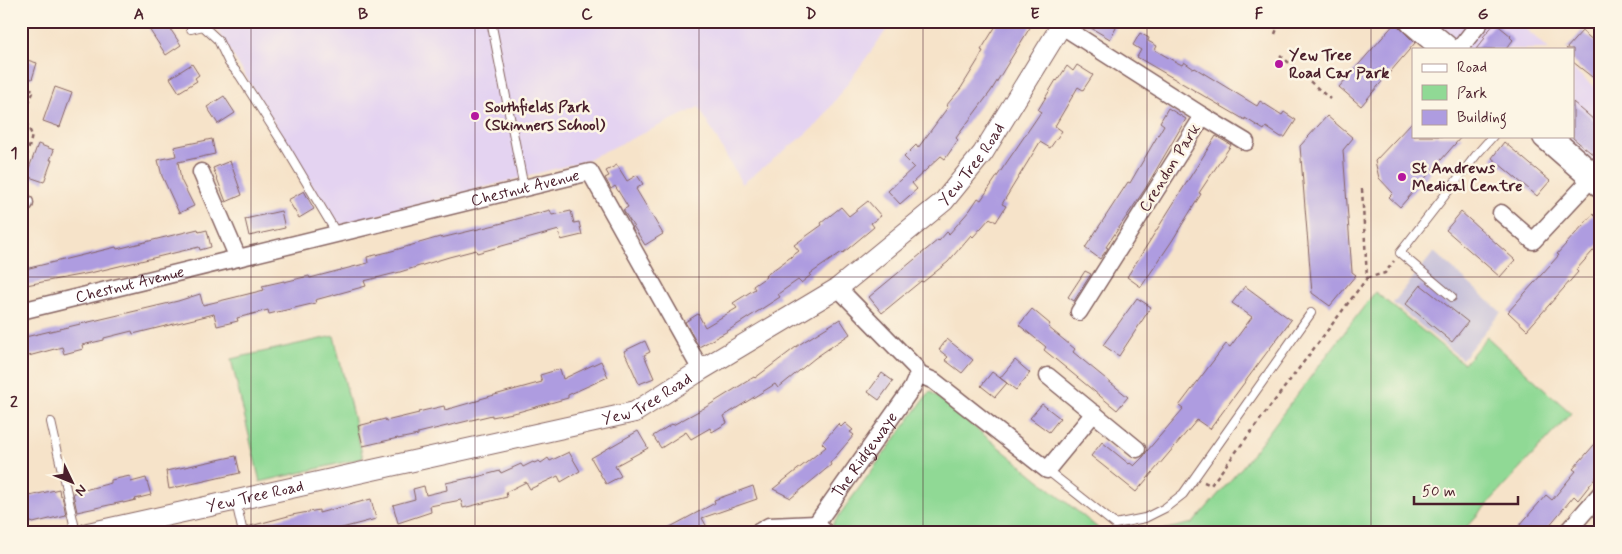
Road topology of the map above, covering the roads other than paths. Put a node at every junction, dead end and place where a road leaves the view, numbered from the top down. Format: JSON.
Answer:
{"nodes":[{"id":1,"x":491,"y":21,"type":"edge"},
{"id":2,"x":1413,"y":21,"type":"edge"},
{"id":3,"x":1481,"y":21,"type":"edge"},
{"id":4,"x":1596,"y":21,"type":"edge"},
{"id":5,"x":1063,"y":23,"type":"edge"},
{"id":6,"x":1601,"y":26,"type":"edge"},
{"id":7,"x":191,"y":30,"type":"dead end"},
{"id":8,"x":1445,"y":48,"type":"edge"},
{"id":9,"x":1460,"y":48,"type":"edge"},
{"id":10,"x":1203,"y":116,"type":"junction"},
{"id":11,"x":1491,"y":138,"type":"edge"},
{"id":12,"x":1548,"y":138,"type":"edge"},
{"id":13,"x":1246,"y":142,"type":"dead end"},
{"id":14,"x":201,"y":172,"type":"dead end"},
{"id":15,"x":1597,"y":181,"type":"edge"},
{"id":16,"x":524,"y":188,"type":"junction"},
{"id":17,"x":1501,"y":213,"type":"dead end"},
{"id":18,"x":337,"y":234,"type":"junction"},
{"id":19,"x":238,"y":258,"type":"junction"},
{"id":20,"x":838,"y":288,"type":"junction"},
{"id":21,"x":1452,"y":297,"type":"dead end"},
{"id":22,"x":21,"y":311,"type":"edge"},
{"id":23,"x":1080,"y":312,"type":"dead end"},
{"id":24,"x":1311,"y":313,"type":"dead end"},
{"id":25,"x":701,"y":370,"type":"junction"},
{"id":26,"x":918,"y":374,"type":"junction"},
{"id":27,"x":1048,"y":376,"type":"dead end"},
{"id":28,"x":1094,"y":413,"type":"junction"},
{"id":29,"x":51,"y":422,"type":"dead end"},
{"id":30,"x":1137,"y":449,"type":"dead end"},
{"id":31,"x":1047,"y":470,"type":"junction"},
{"id":32,"x":1601,"y":492,"type":"edge"},
{"id":33,"x":235,"y":500,"type":"junction"},
{"id":34,"x":821,"y":528,"type":"edge"},
{"id":35,"x":76,"y":533,"type":"edge"},
{"id":36,"x":88,"y":533,"type":"edge"},
{"id":37,"x":243,"y":533,"type":"edge"},
{"id":38,"x":758,"y":533,"type":"edge"},
{"id":39,"x":1566,"y":533,"type":"edge"}],
"edges":[{"from":1,"to":16,"type":"lane"},
{"from":2,"to":8,"type":"highway"},
{"from":3,"to":9,"type":"street"},
{"from":4,"to":6,"type":"street"},
{"from":5,"to":10,"type":"street","name":"Crendon Park"},
{"from":5,"to":20,"type":"street","name":"Yew Tree Road"},
{"from":7,"to":18,"type":"lane"},
{"from":10,"to":13,"type":"street"},
{"from":10,"to":23,"type":"street","name":"Crendon Park"},
{"from":11,"to":21,"type":"lane"},
{"from":12,"to":15,"type":"highway"},
{"from":14,"to":19,"type":"street"},
{"from":15,"to":17,"type":"street"},
{"from":16,"to":18,"type":"street","name":"Chestnut Avenue"},
{"from":16,"to":25,"type":"street","name":"Chestnut Avenue"},
{"from":18,"to":19,"type":"street","name":"Chestnut Avenue"},
{"from":19,"to":22,"type":"street","name":"Chestnut Avenue"},
{"from":20,"to":25,"type":"street","name":"Yew Tree Road"},
{"from":20,"to":26,"type":"street"},
{"from":24,"to":31,"type":"lane"},
{"from":25,"to":33,"type":"street","name":"Yew Tree Road"},
{"from":26,"to":31,"type":"street"},
{"from":26,"to":34,"type":"street","name":"The Ridgewaye"},
{"from":27,"to":28,"type":"street"},
{"from":28,"to":30,"type":"street"},
{"from":28,"to":31,"type":"street"},
{"from":29,"to":35,"type":"lane"},
{"from":32,"to":39,"type":"street"},
{"from":33,"to":36,"type":"street","name":"Yew Tree Road"},
{"from":33,"to":37,"type":"lane"},
{"from":34,"to":38,"type":"street"}]}
